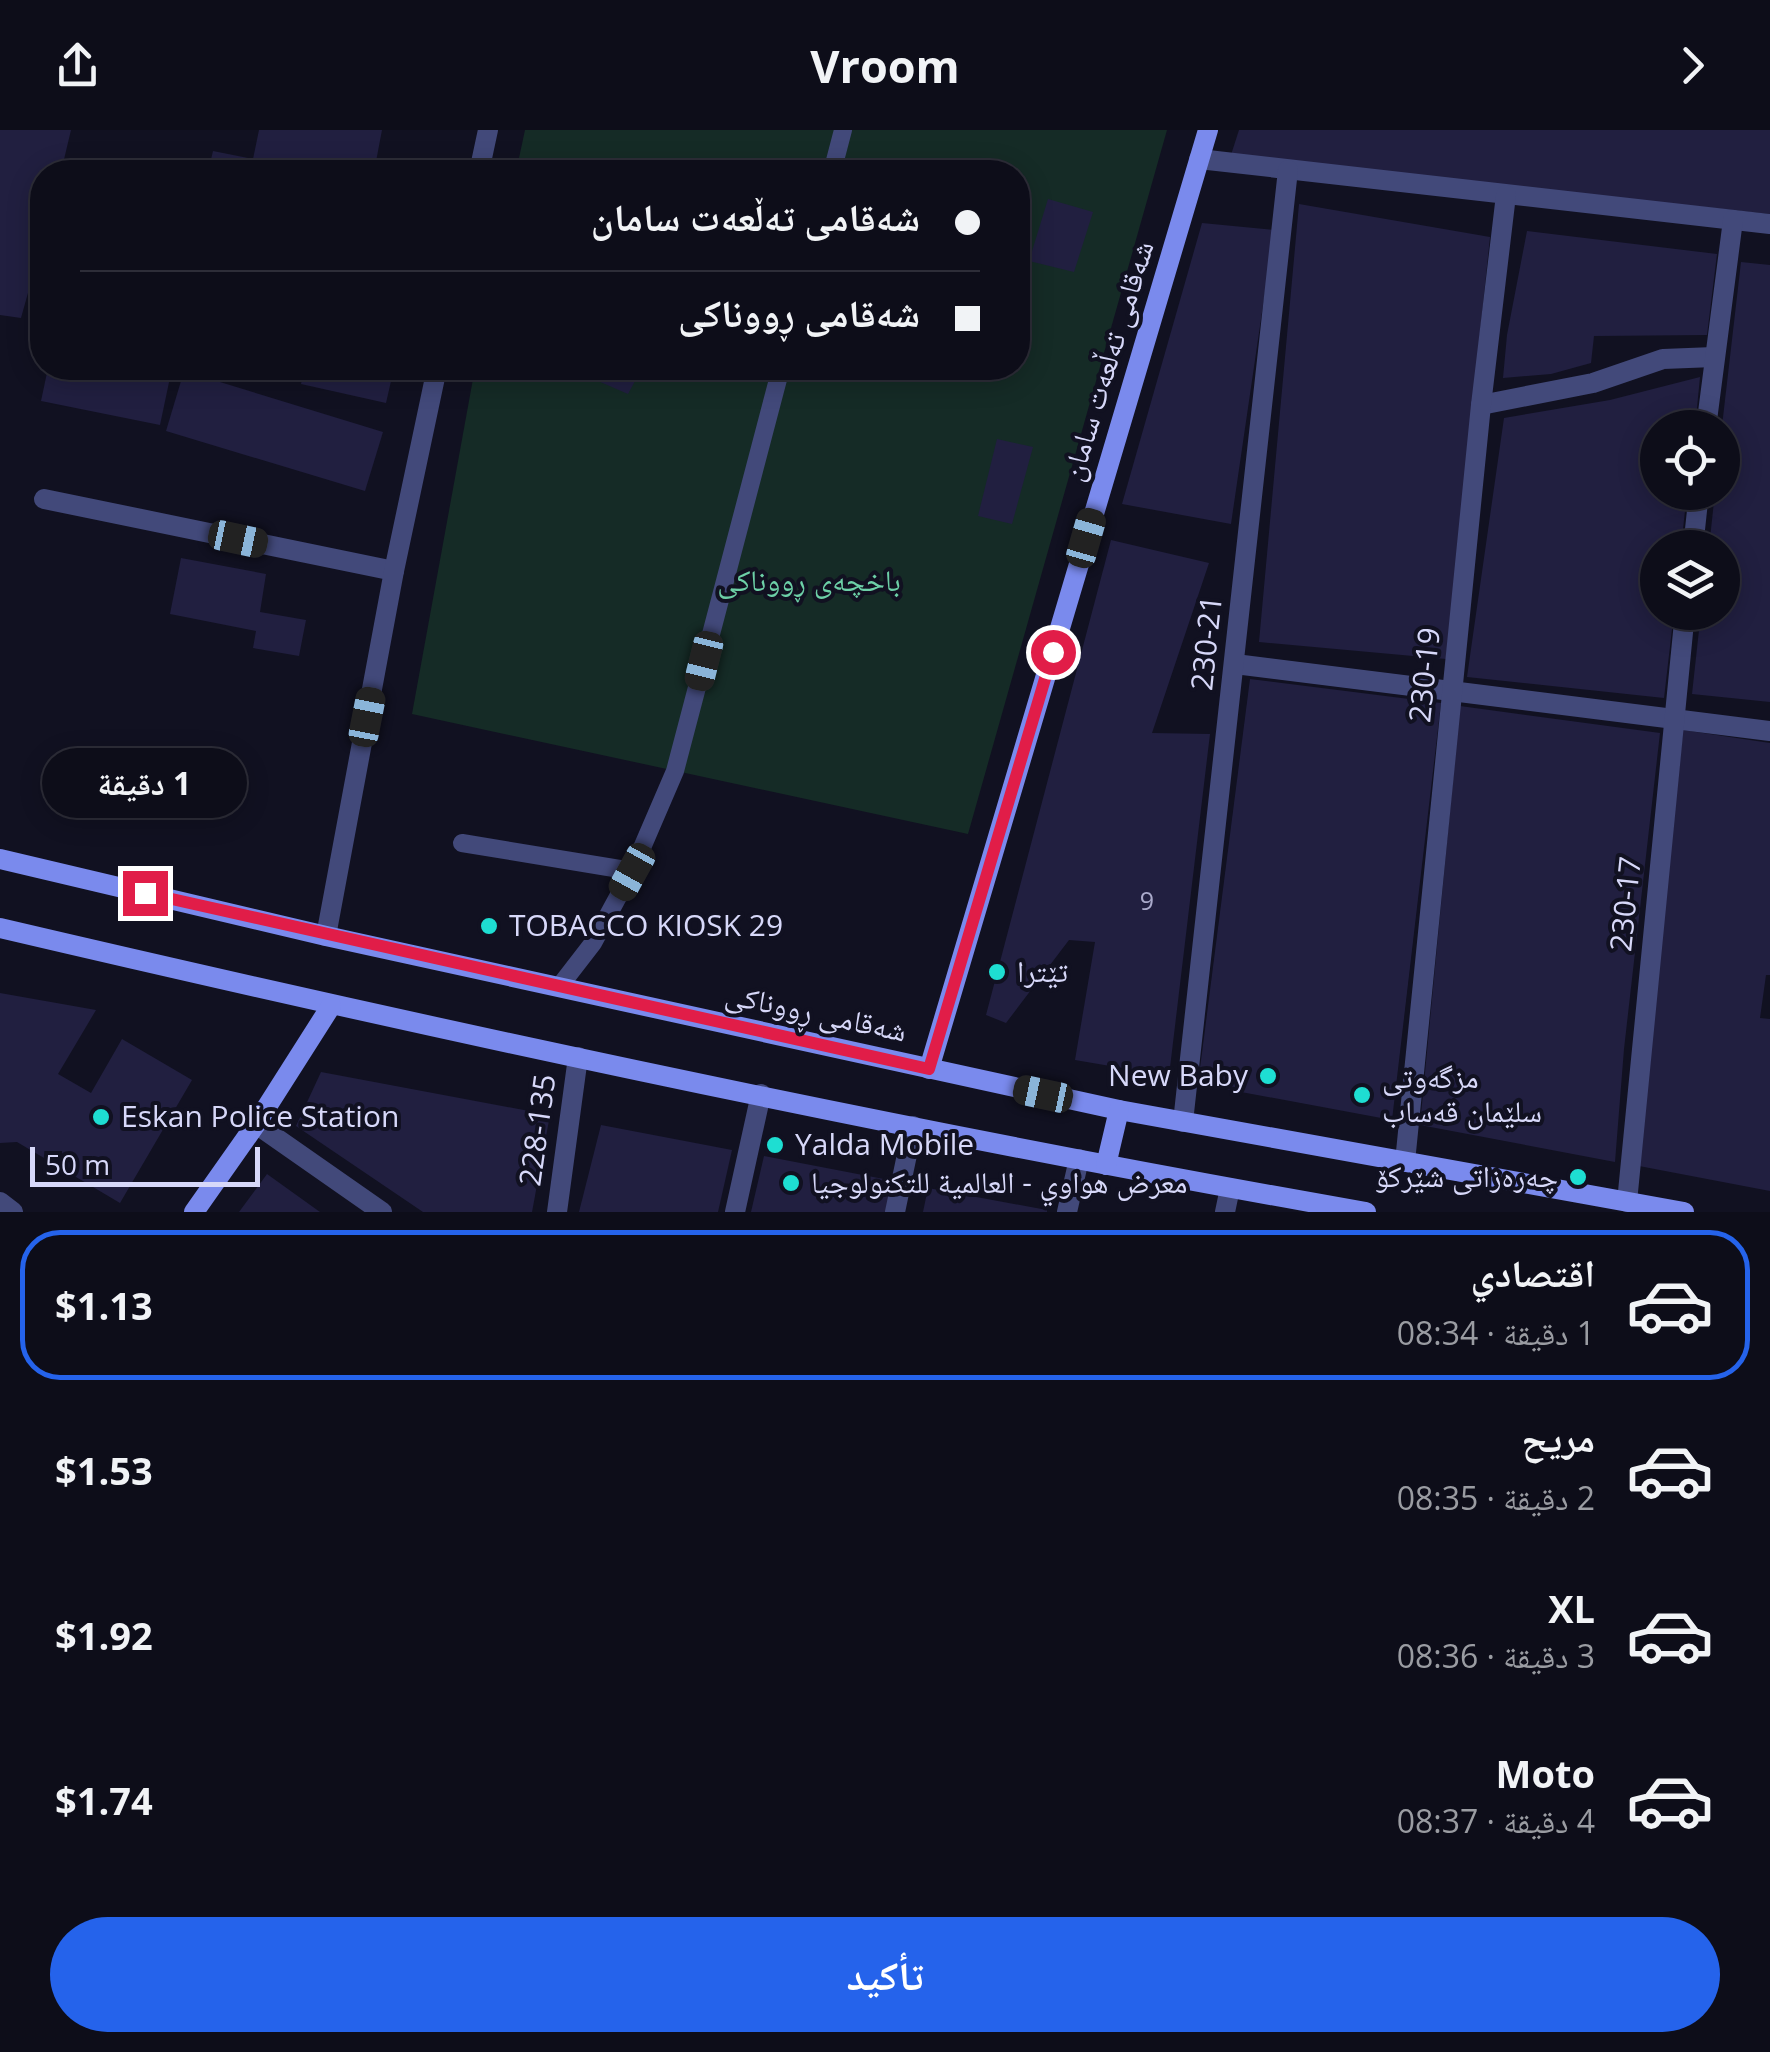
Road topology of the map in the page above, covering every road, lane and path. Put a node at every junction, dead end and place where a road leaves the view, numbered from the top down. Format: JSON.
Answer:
{"nodes":[{"id":1,"x":488,"y":130,"type":"edge"},
{"id":2,"x":844,"y":130,"type":"edge"},
{"id":3,"x":1208,"y":130,"type":"edge"},
{"id":4,"x":1199,"y":159,"type":"junction"},
{"id":5,"x":481,"y":160,"type":"edge"},
{"id":6,"x":835,"y":160,"type":"edge"},
{"id":7,"x":1288,"y":170,"type":"junction"},
{"id":8,"x":1506,"y":195,"type":"junction"},
{"id":9,"x":1733,"y":220,"type":"junction"},
{"id":10,"x":1770,"y":224,"type":"edge"},
{"id":11,"x":1714,"y":357,"type":"junction"},
{"id":12,"x":435,"y":380,"type":"edge"},
{"id":13,"x":778,"y":380,"type":"edge"},
{"id":14,"x":1481,"y":405,"type":"junction"},
{"id":15,"x":1708,"y":410,"type":"edge"},
{"id":16,"x":44,"y":499,"type":"dead end"},
{"id":17,"x":394,"y":571,"type":"junction"},
{"id":18,"x":1684,"y":630,"type":"edge"},
{"id":19,"x":1235,"y":664,"type":"junction"},
{"id":20,"x":1454,"y":692,"type":"junction"},
{"id":21,"x":1674,"y":719,"type":"junction"},
{"id":22,"x":1770,"y":731,"type":"edge"},
{"id":23,"x":462,"y":843,"type":"dead end"},
{"id":24,"x":0,"y":859,"type":"edge"},
{"id":25,"x":632,"y":872,"type":"junction"},
{"id":26,"x":0,"y":928,"type":"edge"},
{"id":27,"x":326,"y":936,"type":"junction"},
{"id":28,"x":559,"y":987,"type":"junction"},
{"id":29,"x":331,"y":1006,"type":"junction"},
{"id":30,"x":578,"y":1057,"type":"junction"},
{"id":31,"x":929,"y":1069,"type":"junction"},
{"id":32,"x":761,"y":1094,"type":"junction"},
{"id":33,"x":1119,"y":1110,"type":"junction"},
{"id":34,"x":1183,"y":1122,"type":"junction"},
{"id":35,"x":256,"y":1124,"type":"junction"},
{"id":36,"x":913,"y":1126,"type":"junction"},
{"id":37,"x":1079,"y":1160,"type":"junction"},
{"id":38,"x":1406,"y":1162,"type":"junction"},
{"id":39,"x":1106,"y":1165,"type":"junction"},
{"id":40,"x":1230,"y":1188,"type":"junction"},
{"id":41,"x":0,"y":1202,"type":"edge"},
{"id":42,"x":1627,"y":1202,"type":"junction"},
{"id":43,"x":13,"y":1212,"type":"edge"},
{"id":44,"x":194,"y":1212,"type":"edge"},
{"id":45,"x":382,"y":1212,"type":"edge"},
{"id":46,"x":557,"y":1212,"type":"edge"},
{"id":47,"x":735,"y":1212,"type":"edge"},
{"id":48,"x":895,"y":1212,"type":"edge"},
{"id":49,"x":1067,"y":1212,"type":"edge"},
{"id":50,"x":1224,"y":1212,"type":"edge"},
{"id":51,"x":1366,"y":1212,"type":"edge"},
{"id":52,"x":1684,"y":1212,"type":"edge"}],
"edges":[{"from":1,"to":5,"type":"street"},
{"from":2,"to":6,"type":"lane"},
{"from":3,"to":4,"type":"main road","name":"شەقامی تەڵعەت سامان"},
{"from":4,"to":7,"type":"street"},
{"from":4,"to":31,"type":"main road","name":"شەقامی تەڵعەت سامان"},
{"from":7,"to":8,"type":"street"},
{"from":7,"to":19,"type":"street","name":"230-21"},
{"from":8,"to":9,"type":"street"},
{"from":8,"to":14,"type":"street","name":"230-19"},
{"from":9,"to":10,"type":"street"},
{"from":9,"to":11,"type":"street"},
{"from":11,"to":14,"type":"street"},
{"from":11,"to":15,"type":"street"},
{"from":12,"to":17,"type":"street"},
{"from":13,"to":25,"type":"lane"},
{"from":14,"to":20,"type":"street","name":"230-19"},
{"from":16,"to":17,"type":"street"},
{"from":17,"to":27,"type":"street"},
{"from":18,"to":21,"type":"street","name":"230-17"},
{"from":19,"to":20,"type":"street"},
{"from":19,"to":34,"type":"street","name":"230-21"},
{"from":20,"to":21,"type":"street"},
{"from":20,"to":38,"type":"street","name":"230-19"},
{"from":21,"to":22,"type":"street"},
{"from":21,"to":42,"type":"street","name":"230-17"},
{"from":23,"to":25,"type":"lane"},
{"from":24,"to":27,"type":"main road","name":"شەقامی ڕووناکی"},
{"from":25,"to":28,"type":"lane"},
{"from":26,"to":29,"type":"main road"},
{"from":27,"to":28,"type":"main road","name":"شەقامی ڕووناکی"},
{"from":28,"to":31,"type":"main road","name":"شەقامی ڕووناکی"},
{"from":29,"to":30,"type":"main road"},
{"from":29,"to":35,"type":"main road"},
{"from":30,"to":32,"type":"main road"},
{"from":30,"to":46,"type":"street","name":"228-135"},
{"from":31,"to":33,"type":"main road","name":"شەقامی ڕووناکی"},
{"from":32,"to":36,"type":"main road"},
{"from":32,"to":47,"type":"street"},
{"from":33,"to":34,"type":"main road","name":"شەقامی ڕووناکی"},
{"from":33,"to":39,"type":"main road"},
{"from":34,"to":38,"type":"main road","name":"شەقامی ڕووناکی"},
{"from":35,"to":44,"type":"main road"},
{"from":35,"to":45,"type":"street"},
{"from":36,"to":37,"type":"main road"},
{"from":36,"to":48,"type":"street"},
{"from":37,"to":39,"type":"main road"},
{"from":37,"to":49,"type":"street"},
{"from":38,"to":42,"type":"main road","name":"شەقامی ڕووناکی"},
{"from":39,"to":40,"type":"main road"},
{"from":40,"to":50,"type":"street"},
{"from":40,"to":51,"type":"main road"},
{"from":41,"to":43,"type":"street"},
{"from":42,"to":52,"type":"main road","name":"شەقامی ڕووناکی"}]}
